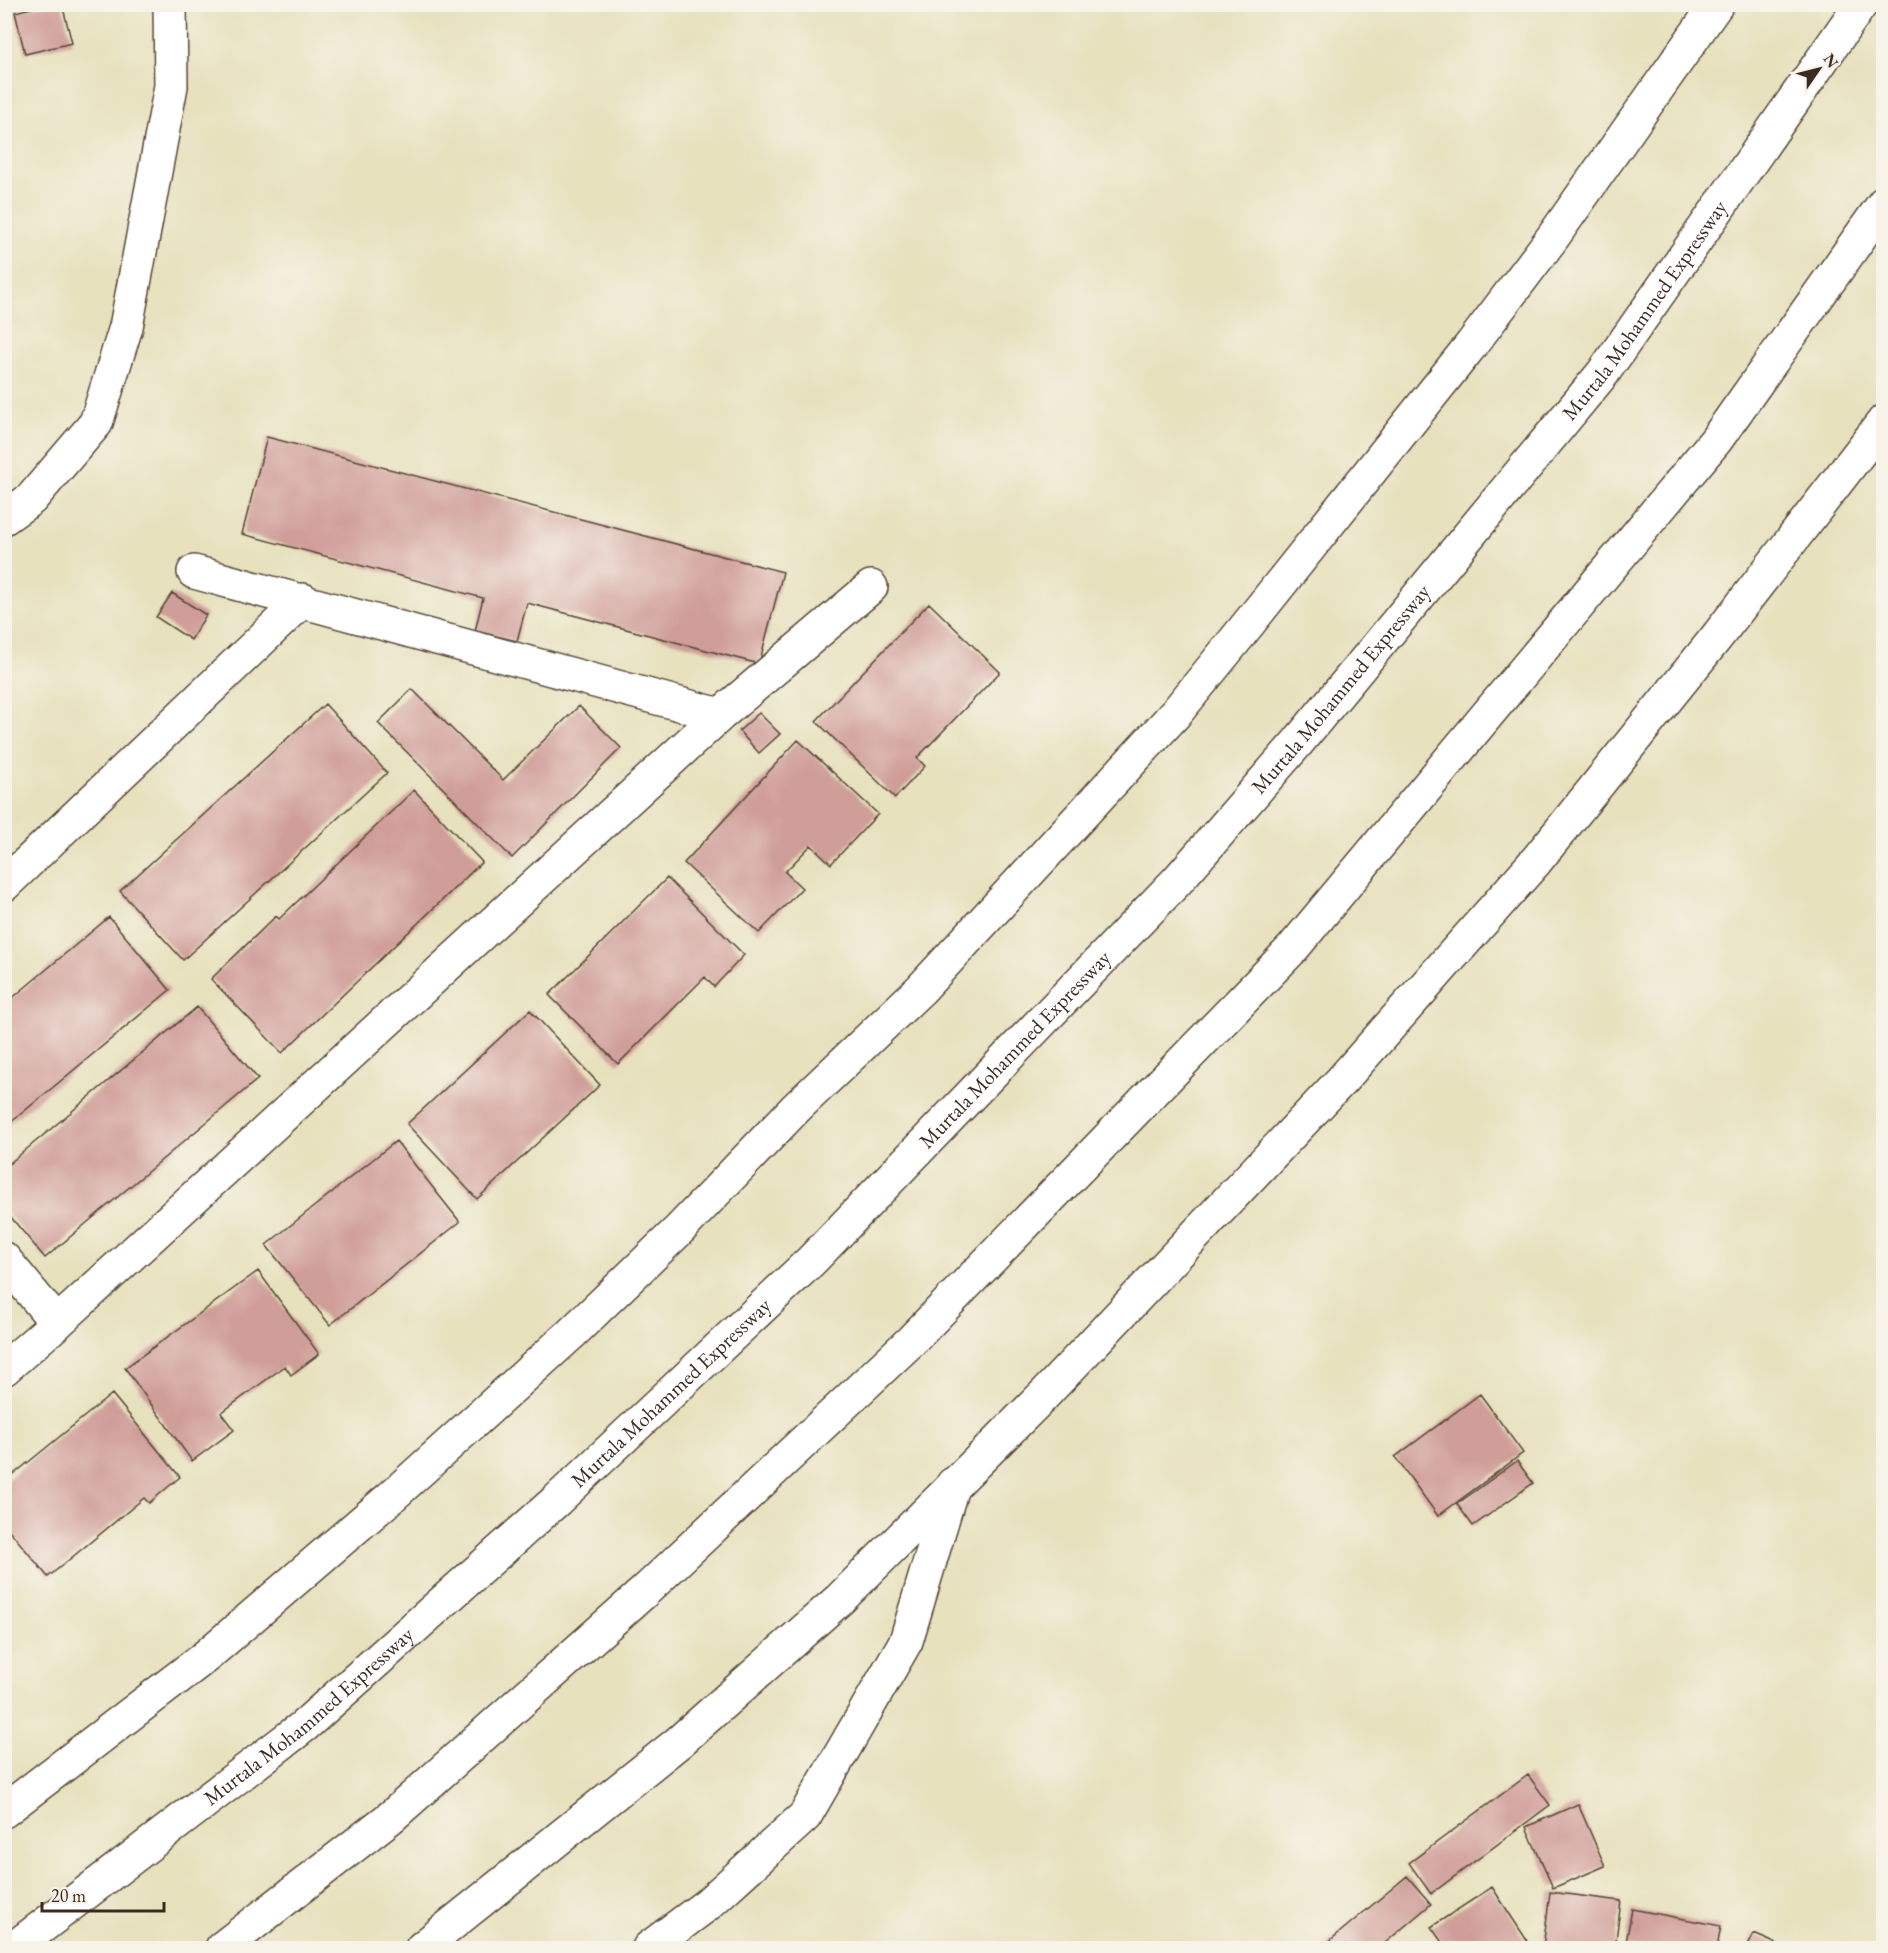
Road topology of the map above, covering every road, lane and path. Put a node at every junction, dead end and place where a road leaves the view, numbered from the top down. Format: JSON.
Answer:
{"nodes":[{"id":1,"x":170,"y":4,"type":"edge"},
{"id":2,"x":1717,"y":4,"type":"edge"},
{"id":3,"x":1861,"y":4,"type":"edge"},
{"id":4,"x":1884,"y":203,"type":"edge"},
{"id":5,"x":1884,"y":421,"type":"edge"},
{"id":6,"x":4,"y":518,"type":"edge"},
{"id":7,"x":194,"y":572,"type":"dead end"},
{"id":8,"x":871,"y":587,"type":"dead end"},
{"id":9,"x":303,"y":600,"type":"junction"},
{"id":10,"x":720,"y":715,"type":"junction"},
{"id":11,"x":4,"y":885,"type":"edge"},
{"id":12,"x":4,"y":1258,"type":"edge"},
{"id":13,"x":57,"y":1323,"type":"junction"},
{"id":14,"x":4,"y":1369,"type":"edge"},
{"id":15,"x":953,"y":1484,"type":"junction"},
{"id":16,"x":4,"y":1811,"type":"edge"},
{"id":17,"x":14,"y":1948,"type":"edge"},
{"id":18,"x":222,"y":1948,"type":"edge"},
{"id":19,"x":422,"y":1948,"type":"edge"},
{"id":20,"x":649,"y":1948,"type":"edge"}],
"edges":[{"from":1,"to":6,"type":"main road"},
{"from":2,"to":16,"type":"main road"},
{"from":3,"to":17,"type":"main road","name":"Murtala Mohammed Expressway"},
{"from":4,"to":18,"type":"main road"},
{"from":5,"to":15,"type":"main road"},
{"from":7,"to":9,"type":"main road"},
{"from":8,"to":10,"type":"main road"},
{"from":9,"to":10,"type":"main road"},
{"from":9,"to":11,"type":"main road"},
{"from":10,"to":13,"type":"main road"},
{"from":12,"to":13,"type":"main road"},
{"from":13,"to":14,"type":"main road"},
{"from":15,"to":19,"type":"main road"},
{"from":15,"to":20,"type":"main road"}]}
